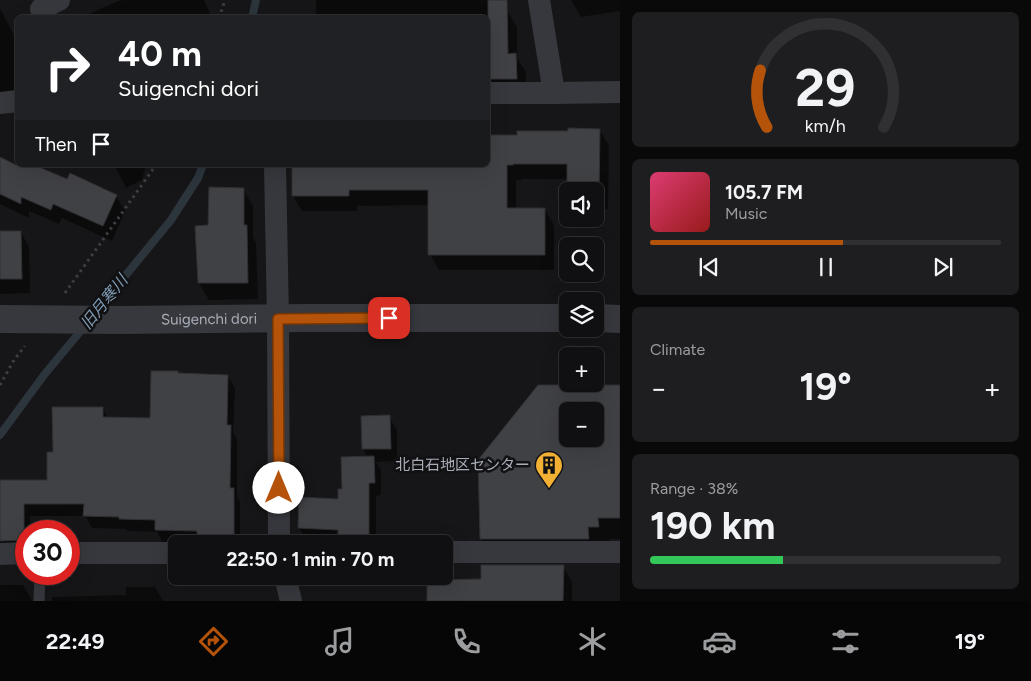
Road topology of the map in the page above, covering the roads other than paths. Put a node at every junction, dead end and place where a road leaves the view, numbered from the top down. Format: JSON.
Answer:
{"nodes":[{"id":1,"x":539,"y":0,"type":"edge"},
{"id":2,"x":620,"y":92,"type":"edge"},
{"id":3,"x":490,"y":93,"type":"edge"},
{"id":4,"x":554,"y":93,"type":"junction"},
{"id":5,"x":15,"y":101,"type":"edge"},
{"id":6,"x":0,"y":103,"type":"edge"},
{"id":7,"x":275,"y":167,"type":"edge"},
{"id":8,"x":559,"y":318,"type":"edge"},
{"id":9,"x":604,"y":318,"type":"edge"},
{"id":10,"x":620,"y":318,"type":"edge"},
{"id":11,"x":1,"y":319,"type":"edge"},
{"id":12,"x":278,"y":319,"type":"junction"},
{"id":13,"x":279,"y":535,"type":"edge"},
{"id":14,"x":453,"y":552,"type":"edge"},
{"id":15,"x":620,"y":552,"type":"edge"},
{"id":16,"x":15,"y":553,"type":"edge"},
{"id":17,"x":80,"y":553,"type":"edge"},
{"id":18,"x":168,"y":553,"type":"edge"},
{"id":19,"x":0,"y":554,"type":"edge"},
{"id":20,"x":40,"y":585,"type":"edge"},
{"id":21,"x":287,"y":585,"type":"edge"},
{"id":22,"x":39,"y":601,"type":"edge"},
{"id":23,"x":291,"y":601,"type":"edge"}],
"edges":[{"from":1,"to":4,"type":"street"},
{"from":2,"to":4,"type":"street"},
{"from":3,"to":4,"type":"street"},
{"from":5,"to":6,"type":"street"},
{"from":7,"to":12,"type":"street"},
{"from":8,"to":12,"type":"street","name":"Suigenchi dori"},
{"from":9,"to":10,"type":"street"},
{"from":11,"to":12,"type":"street","name":"Suigenchi dori","bridge":true},
{"from":12,"to":13,"type":"street"},
{"from":14,"to":15,"type":"street"},
{"from":16,"to":19,"type":"street"},
{"from":17,"to":18,"type":"street"},
{"from":20,"to":22,"type":"lane"},
{"from":21,"to":23,"type":"street"}]}
